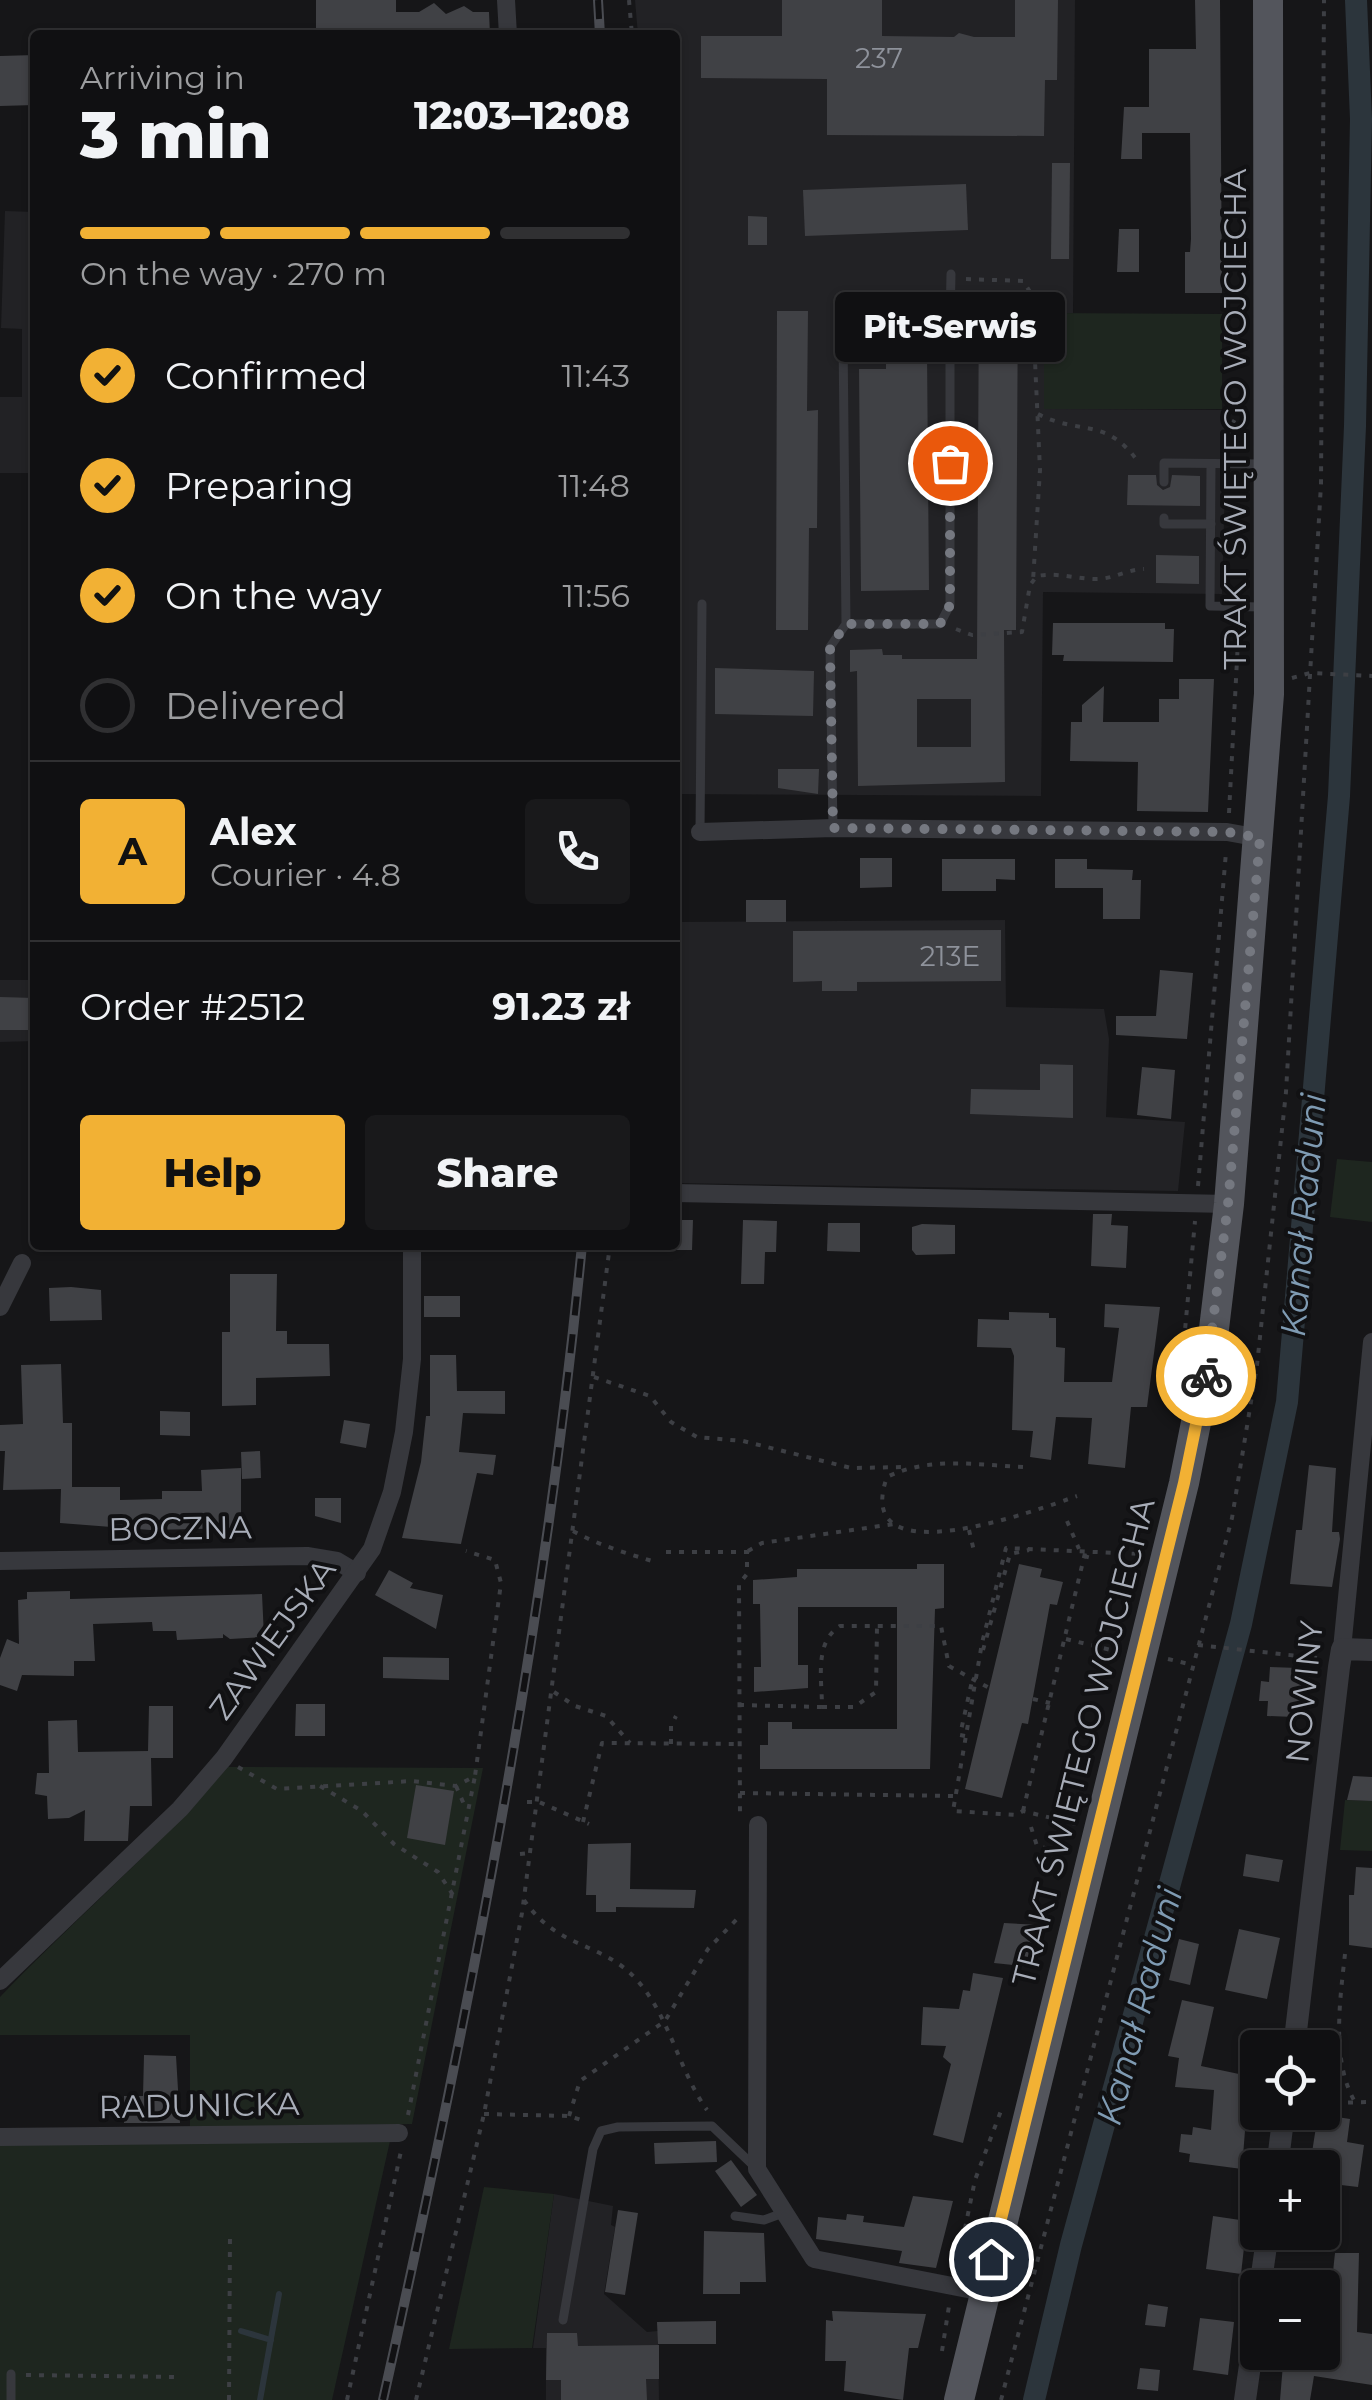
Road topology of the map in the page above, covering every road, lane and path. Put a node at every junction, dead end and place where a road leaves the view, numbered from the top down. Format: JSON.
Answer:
{"nodes":[{"id":1,"x":506,"y":0,"type":"edge"},
{"id":2,"x":629,"y":0,"type":"edge"},
{"id":3,"x":1268,"y":0,"type":"edge"},
{"id":4,"x":508,"y":30,"type":"edge"},
{"id":5,"x":632,"y":30,"type":"edge"},
{"id":6,"x":951,"y":276,"type":"joint"},
{"id":7,"x":950,"y":321,"type":"junction"},
{"id":8,"x":1038,"y":414,"type":"junction"},
{"id":9,"x":1139,"y":463,"type":"dead end"},
{"id":10,"x":1210,"y":464,"type":"junction"},
{"id":11,"x":1270,"y":464,"type":"junction"},
{"id":12,"x":1164,"y":482,"type":"dead end"},
{"id":13,"x":1164,"y":518,"type":"dead end"},
{"id":14,"x":1211,"y":524,"type":"junction"},
{"id":15,"x":1144,"y":570,"type":"dead end"},
{"id":16,"x":1033,"y":582,"type":"junction"},
{"id":17,"x":702,"y":604,"type":"dead end"},
{"id":18,"x":1270,"y":607,"type":"junction"},
{"id":19,"x":846,"y":624,"type":"junction"},
{"id":20,"x":940,"y":624,"type":"junction"},
{"id":21,"x":1370,"y":676,"type":"edge"},
{"id":22,"x":1292,"y":678,"type":"dead end"},
{"id":23,"x":833,"y":828,"type":"junction"},
{"id":24,"x":700,"y":832,"type":"joint"},
{"id":25,"x":1260,"y":838,"type":"junction"},
{"id":26,"x":680,"y":1192,"type":"edge"},
{"id":27,"x":1196,"y":1202,"type":"junction"},
{"id":28,"x":1228,"y":1204,"type":"junction"},
{"id":29,"x":412,"y":1250,"type":"edge"},
{"id":30,"x":609,"y":1250,"type":"edge"},
{"id":31,"x":22,"y":1263,"type":"dead end"},
{"id":32,"x":0,"y":1307,"type":"edge"},
{"id":33,"x":1372,"y":1342,"type":"edge"},
{"id":34,"x":1183,"y":1345,"type":"dead end"},
{"id":35,"x":594,"y":1377,"type":"junction"},
{"id":36,"x":907,"y":1467,"type":"junction"},
{"id":37,"x":1023,"y":1467,"type":"dead end"},
{"id":38,"x":1077,"y":1496,"type":"dead end"},
{"id":39,"x":1068,"y":1522,"type":"dead end"},
{"id":40,"x":894,"y":1524,"type":"junction"},
{"id":41,"x":969,"y":1530,"type":"junction"},
{"id":42,"x":573,"y":1531,"type":"junction"},
{"id":43,"x":1079,"y":1549,"type":"junction"},
{"id":44,"x":1086,"y":1549,"type":"junction"},
{"id":45,"x":466,"y":1550,"type":"dead end"},
{"id":46,"x":974,"y":1551,"type":"dead end"},
{"id":47,"x":747,"y":1552,"type":"junction"},
{"id":48,"x":1084,"y":1556,"type":"junction"},
{"id":49,"x":1095,"y":1559,"type":"dead end"},
{"id":50,"x":652,"y":1561,"type":"dead end"},
{"id":51,"x":674,"y":1561,"type":"dead end"},
{"id":52,"x":0,"y":1562,"type":"edge"},
{"id":53,"x":1137,"y":1570,"type":"dead end"},
{"id":54,"x":356,"y":1573,"type":"junction"},
{"id":55,"x":877,"y":1626,"type":"junction"},
{"id":56,"x":1120,"y":1635,"type":"dead end"},
{"id":57,"x":1065,"y":1638,"type":"junction"},
{"id":58,"x":1198,"y":1645,"type":"dead end"},
{"id":59,"x":1372,"y":1650,"type":"edge"},
{"id":60,"x":1335,"y":1654,"type":"junction"},
{"id":61,"x":1162,"y":1657,"type":"dead end"},
{"id":62,"x":1193,"y":1665,"type":"dead end"},
{"id":63,"x":975,"y":1680,"type":"junction"},
{"id":64,"x":991,"y":1689,"type":"dead end"},
{"id":65,"x":554,"y":1692,"type":"junction"},
{"id":66,"x":1033,"y":1698,"type":"dead end"},
{"id":67,"x":1050,"y":1703,"type":"junction"},
{"id":68,"x":739,"y":1705,"type":"junction"},
{"id":69,"x":822,"y":1706,"type":"junction"},
{"id":70,"x":676,"y":1716,"type":"dead end"},
{"id":71,"x":630,"y":1744,"type":"junction"},
{"id":72,"x":671,"y":1744,"type":"junction"},
{"id":73,"x":739,"y":1744,"type":"junction"},
{"id":74,"x":224,"y":1758,"type":"junction"},
{"id":75,"x":594,"y":1774,"type":"junction"},
{"id":76,"x":603,"y":1774,"type":"dead end"},
{"id":77,"x":475,"y":1776,"type":"junction"},
{"id":78,"x":320,"y":1786,"type":"junction"},
{"id":79,"x":456,"y":1786,"type":"junction"},
{"id":80,"x":740,"y":1792,"type":"junction"},
{"id":81,"x":954,"y":1796,"type":"junction"},
{"id":82,"x":527,"y":1802,"type":"dead end"},
{"id":83,"x":540,"y":1802,"type":"junction"},
{"id":84,"x":466,"y":1811,"type":"junction"},
{"id":85,"x":1023,"y":1811,"type":"junction"},
{"id":86,"x":749,"y":1825,"type":"joint"},
{"id":87,"x":1031,"y":1827,"type":"dead end"},
{"id":88,"x":1072,"y":1839,"type":"dead end"},
{"id":89,"x":1062,"y":1852,"type":"dead end"},
{"id":90,"x":531,"y":1853,"type":"junction"},
{"id":91,"x":520,"y":1854,"type":"dead end"},
{"id":92,"x":453,"y":1895,"type":"junction"},
{"id":93,"x":524,"y":1900,"type":"junction"},
{"id":94,"x":757,"y":1900,"type":"junction"},
{"id":95,"x":1345,"y":1954,"type":"dead end"},
{"id":96,"x":0,"y":1981,"type":"edge"},
{"id":97,"x":664,"y":2021,"type":"junction"},
{"id":98,"x":1296,"y":2030,"type":"edge"},
{"id":99,"x":1340,"y":2102,"type":"edge"},
{"id":100,"x":1355,"y":2102,"type":"junction"},
{"id":101,"x":1372,"y":2102,"type":"edge"},
{"id":102,"x":1003,"y":2105,"type":"dead end"},
{"id":103,"x":484,"y":2114,"type":"junction"},
{"id":104,"x":568,"y":2116,"type":"junction"},
{"id":105,"x":606,"y":2128,"type":"junction"},
{"id":106,"x":719,"y":2128,"type":"junction"},
{"id":107,"x":401,"y":2133,"type":"junction"},
{"id":108,"x":0,"y":2136,"type":"edge"},
{"id":109,"x":757,"y":2169,"type":"junction"},
{"id":110,"x":783,"y":2213,"type":"junction"},
{"id":111,"x":735,"y":2216,"type":"dead end"},
{"id":112,"x":230,"y":2234,"type":"dead end"},
{"id":113,"x":953,"y":2286,"type":"junction"},
{"id":114,"x":983,"y":2292,"type":"junction"},
{"id":115,"x":563,"y":2320,"type":"dead end"},
{"id":116,"x":940,"y":2364,"type":"dead end"},
{"id":117,"x":1249,"y":2370,"type":"edge"},
{"id":118,"x":11,"y":2374,"type":"joint"},
{"id":119,"x":177,"y":2376,"type":"dead end"},
{"id":120,"x":11,"y":2400,"type":"edge"},
{"id":121,"x":228,"y":2400,"type":"edge"},
{"id":122,"x":347,"y":2400,"type":"edge"},
{"id":123,"x":416,"y":2400,"type":"edge"},
{"id":124,"x":959,"y":2400,"type":"edge"},
{"id":125,"x":1245,"y":2400,"type":"edge"}],
"edges":[{"from":1,"to":4,"type":"street"},
{"from":2,"to":5,"type":"path"},
{"from":3,"to":11,"type":"main road","name":"TRAKT ŚWIĘTEGO WOJCIECHA"},
{"from":6,"to":7,"type":"lane"},
{"from":6,"to":8,"type":"path"},
{"from":7,"to":19,"type":"lane"},
{"from":7,"to":20,"type":"lane"},
{"from":8,"to":9,"type":"path"},
{"from":8,"to":16,"type":"path"},
{"from":10,"to":11,"type":"lane"},
{"from":10,"to":12,"type":"lane"},
{"from":10,"to":14,"type":"lane"},
{"from":11,"to":18,"type":"main road","name":"TRAKT ŚWIĘTEGO WOJCIECHA"},
{"from":13,"to":14,"type":"lane"},
{"from":14,"to":18,"type":"lane"},
{"from":15,"to":16,"type":"path"},
{"from":16,"to":20,"type":"path"},
{"from":17,"to":24,"type":"lane"},
{"from":18,"to":25,"type":"main road","name":"TRAKT ŚWIĘTEGO WOJCIECHA"},
{"from":19,"to":20,"type":"lane"},
{"from":19,"to":23,"type":"lane"},
{"from":21,"to":22,"type":"path"},
{"from":23,"to":24,"type":"street"},
{"from":23,"to":25,"type":"street"},
{"from":25,"to":28,"type":"main road","name":"TRAKT ŚWIĘTEGO WOJCIECHA"},
{"from":26,"to":27,"type":"street"},
{"from":27,"to":28,"type":"street"},
{"from":27,"to":34,"type":"path"},
{"from":28,"to":114,"type":"main road","name":"TRAKT ŚWIĘTEGO WOJCIECHA"},
{"from":29,"to":54,"type":"street","name":"ZAWIEJSKA"},
{"from":30,"to":35,"type":"path"},
{"from":31,"to":32,"type":"street"},
{"from":33,"to":60,"type":"street","name":"NOWINY"},
{"from":35,"to":36,"type":"path"},
{"from":35,"to":42,"type":"path"},
{"from":36,"to":37,"type":"path"},
{"from":36,"to":40,"type":"path"},
{"from":38,"to":41,"type":"path"},
{"from":39,"to":43,"type":"path"},
{"from":40,"to":41,"type":"path"},
{"from":40,"to":47,"type":"path"},
{"from":41,"to":46,"type":"path"},
{"from":42,"to":50,"type":"path"},
{"from":42,"to":65,"type":"path"},
{"from":43,"to":44,"type":"path"},
{"from":43,"to":63,"type":"path"},
{"from":44,"to":48,"type":"path"},
{"from":44,"to":53,"type":"path"},
{"from":45,"to":77,"type":"path"},
{"from":47,"to":51,"type":"path"},
{"from":47,"to":68,"type":"path"},
{"from":48,"to":49,"type":"path"},
{"from":48,"to":57,"type":"path"},
{"from":52,"to":54,"type":"street","name":"BOCZNA"},
{"from":54,"to":74,"type":"street","name":"ZAWIEJSKA"},
{"from":55,"to":63,"type":"path"},
{"from":55,"to":69,"type":"path"},
{"from":55,"to":69,"type":"path"},
{"from":56,"to":57,"type":"path"},
{"from":57,"to":67,"type":"path"},
{"from":58,"to":60,"type":"path"},
{"from":59,"to":60,"type":"street"},
{"from":60,"to":98,"type":"street","name":"NOWINY"},
{"from":61,"to":62,"type":"path"},
{"from":63,"to":64,"type":"path"},
{"from":63,"to":81,"type":"path"},
{"from":65,"to":71,"type":"path"},
{"from":65,"to":83,"type":"path"},
{"from":66,"to":67,"type":"path"},
{"from":67,"to":85,"type":"path"},
{"from":68,"to":69,"type":"path"},
{"from":68,"to":73,"type":"path"},
{"from":70,"to":72,"type":"path"},
{"from":71,"to":72,"type":"path"},
{"from":71,"to":75,"type":"path"},
{"from":72,"to":73,"type":"path"},
{"from":73,"to":80,"type":"path"},
{"from":74,"to":78,"type":"path"},
{"from":74,"to":96,"type":"street","name":"ZAWIEJSKA"},
{"from":75,"to":76,"type":"path"},
{"from":75,"to":83,"type":"path"},
{"from":77,"to":79,"type":"path"},
{"from":77,"to":84,"type":"path"},
{"from":78,"to":79,"type":"path"},
{"from":78,"to":92,"type":"path"},
{"from":79,"to":84,"type":"path"},
{"from":80,"to":81,"type":"path"},
{"from":80,"to":86,"type":"path"},
{"from":81,"to":85,"type":"path"},
{"from":82,"to":83,"type":"path"},
{"from":83,"to":90,"type":"path"},
{"from":84,"to":92,"type":"path"},
{"from":85,"to":88,"type":"path"},
{"from":86,"to":94,"type":"street"},
{"from":87,"to":89,"type":"path"},
{"from":90,"to":91,"type":"path"},
{"from":90,"to":93,"type":"path"},
{"from":92,"to":107,"type":"path"},
{"from":93,"to":97,"type":"path"},
{"from":93,"to":103,"type":"path"},
{"from":94,"to":97,"type":"path"},
{"from":94,"to":109,"type":"street"},
{"from":95,"to":100,"type":"path"},
{"from":97,"to":104,"type":"path"},
{"from":97,"to":106,"type":"path"},
{"from":99,"to":100,"type":"path"},
{"from":100,"to":101,"type":"path"},
{"from":102,"to":113,"type":"path"},
{"from":103,"to":104,"type":"path"},
{"from":103,"to":123,"type":"path"},
{"from":104,"to":105,"type":"path"},
{"from":105,"to":106,"type":"lane"},
{"from":105,"to":115,"type":"lane"},
{"from":106,"to":109,"type":"lane"},
{"from":107,"to":108,"type":"street","name":"RADUNICKA"},
{"from":107,"to":122,"type":"path"},
{"from":109,"to":110,"type":"street"},
{"from":110,"to":111,"type":"lane"},
{"from":110,"to":113,"type":"street"},
{"from":112,"to":121,"type":"path"},
{"from":113,"to":114,"type":"street"},
{"from":113,"to":116,"type":"path"},
{"from":114,"to":124,"type":"main road","name":"TRAKT ŚWIĘTEGO WOJCIECHA"},
{"from":117,"to":125,"type":"street"},
{"from":118,"to":119,"type":"path"},
{"from":118,"to":120,"type":"lane"}]}
